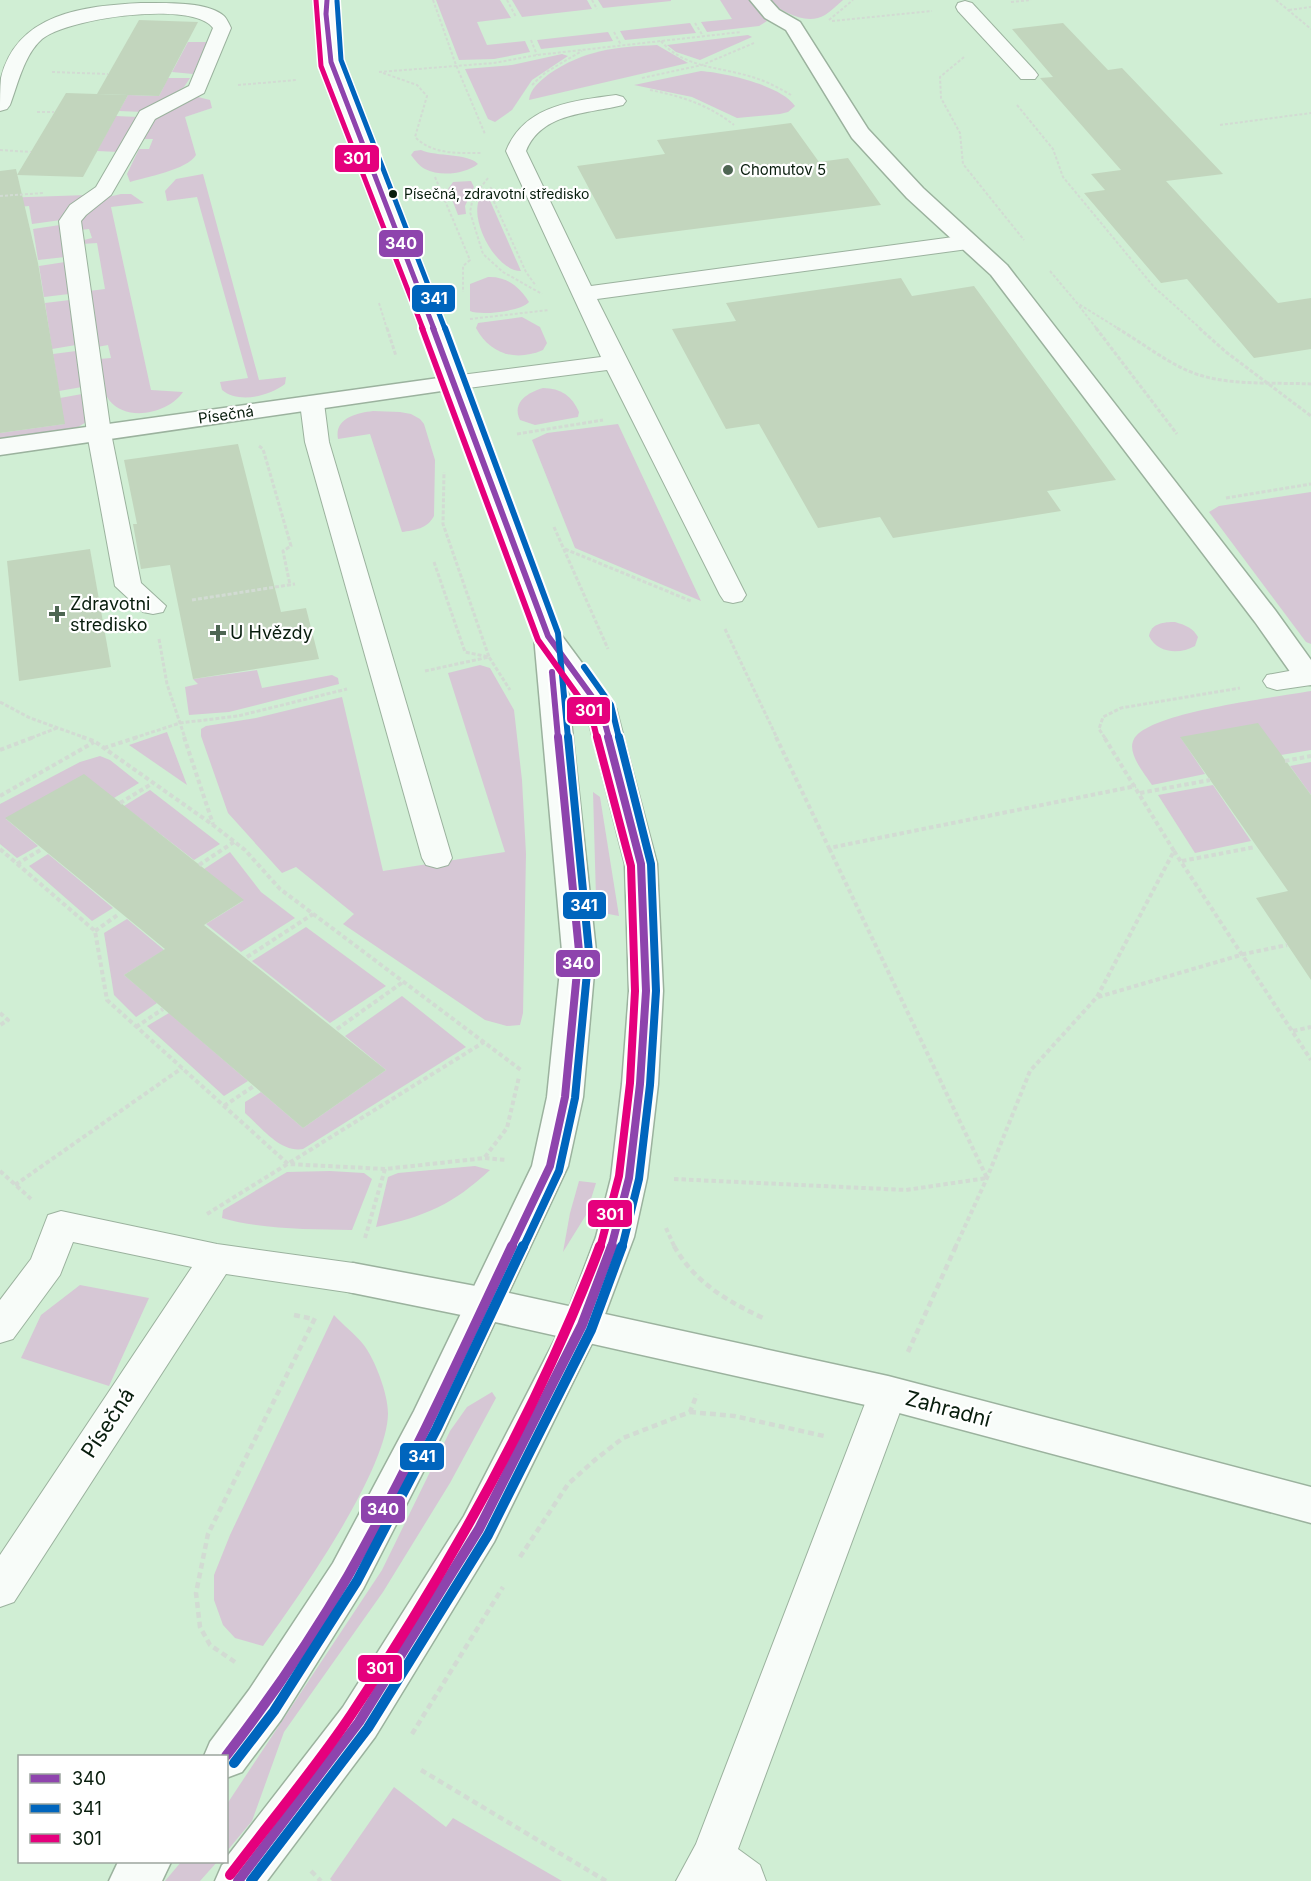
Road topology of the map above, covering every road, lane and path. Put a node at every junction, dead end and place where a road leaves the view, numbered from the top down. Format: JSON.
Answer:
{"nodes":[{"id":1,"x":327,"y":0,"type":"edge"},
{"id":2,"x":433,"y":0,"type":"edge"},
{"id":3,"x":507,"y":0,"type":"edge"},
{"id":4,"x":592,"y":0,"type":"edge"},
{"id":5,"x":760,"y":0,"type":"edge"},
{"id":6,"x":853,"y":0,"type":"edge"},
{"id":7,"x":1276,"y":0,"type":"edge"},
{"id":8,"x":965,"y":8,"type":"dead end"},
{"id":9,"x":1311,"y":8,"type":"edge"},
{"id":10,"x":597,"y":9,"type":"dead end"},
{"id":11,"x":1288,"y":10,"type":"junction"},
{"id":12,"x":516,"y":17,"type":"dead end"},
{"id":13,"x":826,"y":22,"type":"dead end"},
{"id":14,"x":695,"y":23,"type":"dead end"},
{"id":15,"x":1311,"y":28,"type":"edge"},
{"id":16,"x":614,"y":32,"type":"dead end"},
{"id":17,"x":703,"y":36,"type":"dead end"},
{"id":18,"x":993,"y":37,"type":"junction"},
{"id":19,"x":531,"y":40,"type":"dead end"},
{"id":20,"x":661,"y":41,"type":"dead end"},
{"id":21,"x":621,"y":45,"type":"dead end"},
{"id":22,"x":585,"y":49,"type":"dead end"},
{"id":23,"x":537,"y":55,"type":"dead end"},
{"id":24,"x":15,"y":70,"type":"junction"},
{"id":25,"x":108,"y":74,"type":"dead end"},
{"id":26,"x":1029,"y":75,"type":"dead end"},
{"id":27,"x":297,"y":80,"type":"dead end"},
{"id":28,"x":530,"y":88,"type":"dead end"},
{"id":29,"x":197,"y":89,"type":"junction"},
{"id":30,"x":647,"y":89,"type":"dead end"},
{"id":31,"x":798,"y":98,"type":"dead end"},
{"id":32,"x":616,"y":101,"type":"dead end"},
{"id":33,"x":1016,"y":104,"type":"dead end"},
{"id":34,"x":0,"y":105,"type":"edge"},
{"id":35,"x":1311,"y":113,"type":"edge"},
{"id":36,"x":734,"y":125,"type":"dead end"},
{"id":37,"x":1220,"y":126,"type":"dead end"},
{"id":38,"x":0,"y":150,"type":"edge"},
{"id":39,"x":31,"y":152,"type":"dead end"},
{"id":40,"x":488,"y":153,"type":"dead end"},
{"id":41,"x":495,"y":171,"type":"dead end"},
{"id":42,"x":435,"y":177,"type":"dead end"},
{"id":43,"x":968,"y":242,"type":"junction"},
{"id":44,"x":1026,"y":242,"type":"dead end"},
{"id":45,"x":1048,"y":268,"type":"dead end"},
{"id":46,"x":583,"y":294,"type":"junction"},
{"id":47,"x":542,"y":295,"type":"dead end"},
{"id":48,"x":377,"y":296,"type":"dead end"},
{"id":49,"x":463,"y":299,"type":"dead end"},
{"id":50,"x":398,"y":360,"type":"dead end"},
{"id":51,"x":615,"y":362,"type":"junction"},
{"id":52,"x":1266,"y":381,"type":"junction"},
{"id":53,"x":453,"y":383,"type":"junction"},
{"id":54,"x":1311,"y":384,"type":"edge"},
{"id":55,"x":312,"y":403,"type":"junction"},
{"id":56,"x":1311,"y":416,"type":"edge"},
{"id":57,"x":99,"y":433,"type":"junction"},
{"id":58,"x":254,"y":441,"type":"dead end"},
{"id":59,"x":0,"y":447,"type":"edge"},
{"id":60,"x":444,"y":471,"type":"dead end"},
{"id":61,"x":1311,"y":484,"type":"edge"},
{"id":62,"x":1226,"y":498,"type":"dead end"},
{"id":63,"x":564,"y":548,"type":"dead end"},
{"id":64,"x":434,"y":562,"type":"dead end"},
{"id":65,"x":733,"y":595,"type":"dead end"},
{"id":66,"x":695,"y":603,"type":"dead end"},
{"id":67,"x":153,"y":606,"type":"junction"},
{"id":68,"x":548,"y":636,"type":"junction"},
{"id":69,"x":489,"y":657,"type":"junction"},
{"id":70,"x":1309,"y":677,"type":"edge"},
{"id":71,"x":386,"y":680,"type":"junction"},
{"id":72,"x":1277,"y":681,"type":"joint"},
{"id":73,"x":512,"y":694,"type":"dead end"},
{"id":74,"x":0,"y":702,"type":"edge"},
{"id":75,"x":180,"y":723,"type":"junction"},
{"id":76,"x":58,"y":728,"type":"junction"},
{"id":77,"x":94,"y":741,"type":"junction"},
{"id":78,"x":104,"y":748,"type":"junction"},
{"id":79,"x":0,"y":750,"type":"edge"},
{"id":80,"x":1311,"y":756,"type":"edge"},
{"id":81,"x":1286,"y":761,"type":"dead end"},
{"id":82,"x":1209,"y":780,"type":"dead end"},
{"id":83,"x":153,"y":783,"type":"junction"},
{"id":84,"x":1136,"y":786,"type":"junction"},
{"id":85,"x":1140,"y":793,"type":"junction"},
{"id":86,"x":0,"y":796,"type":"edge"},
{"id":87,"x":120,"y":803,"type":"dead end"},
{"id":88,"x":969,"y":820,"type":"dead end"},
{"id":89,"x":213,"y":825,"type":"junction"},
{"id":90,"x":234,"y":842,"type":"junction"},
{"id":91,"x":1255,"y":847,"type":"dead end"},
{"id":92,"x":829,"y":848,"type":"dead end"},
{"id":93,"x":0,"y":849,"type":"edge"},
{"id":94,"x":42,"y":849,"type":"dead end"},
{"id":95,"x":1174,"y":851,"type":"junction"},
{"id":96,"x":437,"y":858,"type":"dead end"},
{"id":97,"x":1182,"y":861,"type":"junction"},
{"id":98,"x":17,"y":864,"type":"junction"},
{"id":99,"x":199,"y":865,"type":"dead end"},
{"id":100,"x":119,"y":914,"type":"dead end"},
{"id":101,"x":313,"y":914,"type":"junction"},
{"id":102,"x":94,"y":931,"type":"junction"},
{"id":103,"x":1287,"y":945,"type":"dead end"},
{"id":104,"x":1244,"y":954,"type":"junction"},
{"id":105,"x":247,"y":957,"type":"dead end"},
{"id":106,"x":403,"y":982,"type":"junction"},
{"id":107,"x":1097,"y":997,"type":"junction"},
{"id":108,"x":163,"y":1009,"type":"dead end"},
{"id":109,"x":0,"y":1013,"type":"edge"},
{"id":110,"x":0,"y":1025,"type":"edge"},
{"id":111,"x":136,"y":1027,"type":"junction"},
{"id":112,"x":1311,"y":1027,"type":"edge"},
{"id":113,"x":337,"y":1029,"type":"dead end"},
{"id":114,"x":1293,"y":1031,"type":"junction"},
{"id":115,"x":484,"y":1042,"type":"junction"},
{"id":116,"x":522,"y":1060,"type":"dead end"},
{"id":117,"x":1311,"y":1060,"type":"edge"},
{"id":118,"x":183,"y":1068,"type":"junction"},
{"id":119,"x":520,"y":1070,"type":"junction"},
{"id":120,"x":254,"y":1086,"type":"dead end"},
{"id":121,"x":224,"y":1106,"type":"junction"},
{"id":122,"x":485,"y":1158,"type":"junction"},
{"id":123,"x":288,"y":1164,"type":"junction"},
{"id":124,"x":550,"y":1166,"type":"junction"},
{"id":125,"x":629,"y":1178,"type":"junction"},
{"id":126,"x":987,"y":1178,"type":"junction"},
{"id":127,"x":15,"y":1185,"type":"dead end"},
{"id":128,"x":156,"y":1245,"type":"junction"},
{"id":129,"x":217,"y":1258,"type":"junction"},
{"id":130,"x":353,"y":1278,"type":"joint"},
{"id":131,"x":486,"y":1304,"type":"junction"},
{"id":132,"x":313,"y":1319,"type":"dead end"},
{"id":133,"x":582,"y":1325,"type":"junction"},
{"id":134,"x":0,"y":1328,"type":"edge"},
{"id":135,"x":710,"y":1354,"type":"junction"},
{"id":136,"x":888,"y":1393,"type":"junction"},
{"id":137,"x":690,"y":1412,"type":"junction"},
{"id":138,"x":868,"y":1446,"type":"junction"},
{"id":139,"x":1311,"y":1505,"type":"edge"},
{"id":140,"x":518,"y":1560,"type":"dead end"},
{"id":141,"x":507,"y":1580,"type":"dead end"},
{"id":142,"x":0,"y":1589,"type":"edge"},
{"id":143,"x":235,"y":1662,"type":"dead end"},
{"id":144,"x":411,"y":1736,"type":"dead end"},
{"id":145,"x":228,"y":1755,"type":"edge"},
{"id":146,"x":421,"y":1770,"type":"dead end"},
{"id":147,"x":147,"y":1863,"type":"edge"},
{"id":148,"x":317,"y":1863,"type":"dead end"},
{"id":149,"x":718,"y":1873,"type":"edge"},
{"id":150,"x":132,"y":1881,"type":"edge"},
{"id":151,"x":238,"y":1881,"type":"edge"},
{"id":152,"x":321,"y":1881,"type":"edge"},
{"id":153,"x":606,"y":1881,"type":"edge"}],
"edges":[{"from":1,"to":53,"type":"street"},
{"from":2,"to":40,"type":"path"},
{"from":3,"to":12,"type":"path"},
{"from":4,"to":10,"type":"path"},
{"from":5,"to":43,"type":"street"},
{"from":6,"to":13,"type":"path"},
{"from":7,"to":11,"type":"path"},
{"from":8,"to":18,"type":"lane"},
{"from":9,"to":11,"type":"path"},
{"from":11,"to":15,"type":"path"},
{"from":14,"to":17,"type":"path"},
{"from":16,"to":21,"type":"path"},
{"from":18,"to":26,"type":"lane"},
{"from":18,"to":44,"type":"path"},
{"from":19,"to":23,"type":"path"},
{"from":20,"to":31,"type":"path"},
{"from":22,"to":28,"type":"path"},
{"from":24,"to":25,"type":"path"},
{"from":24,"to":29,"type":"lane"},
{"from":24,"to":34,"type":"lane"},
{"from":27,"to":29,"type":"path"},
{"from":29,"to":57,"type":"lane"},
{"from":30,"to":36,"type":"path"},
{"from":32,"to":46,"type":"lane"},
{"from":33,"to":52,"type":"path"},
{"from":35,"to":37,"type":"path"},
{"from":38,"to":39,"type":"path"},
{"from":41,"to":47,"type":"path"},
{"from":42,"to":49,"type":"path"},
{"from":43,"to":46,"type":"lane"},
{"from":43,"to":70,"type":"street"},
{"from":45,"to":52,"type":"path"},
{"from":46,"to":51,"type":"lane"},
{"from":48,"to":50,"type":"path"},
{"from":51,"to":53,"type":"lane"},
{"from":51,"to":65,"type":"lane"},
{"from":52,"to":54,"type":"path"},
{"from":52,"to":56,"type":"path"},
{"from":53,"to":55,"type":"street","name":"Písečná"},
{"from":53,"to":68,"type":"street"},
{"from":55,"to":57,"type":"street","name":"Písečná"},
{"from":55,"to":71,"type":"lane"},
{"from":57,"to":59,"type":"street","name":"Písečná"},
{"from":57,"to":67,"type":"lane"},
{"from":58,"to":67,"type":"path"},
{"from":60,"to":69,"type":"path"},
{"from":61,"to":62,"type":"path"},
{"from":63,"to":66,"type":"path"},
{"from":64,"to":69,"type":"path"},
{"from":67,"to":75,"type":"path"},
{"from":68,"to":124,"type":"street"},
{"from":68,"to":125,"type":"street"},
{"from":69,"to":71,"type":"path"},
{"from":69,"to":73,"type":"path"},
{"from":70,"to":72,"type":"lane"},
{"from":71,"to":75,"type":"path"},
{"from":71,"to":96,"type":"lane"},
{"from":72,"to":84,"type":"path"},
{"from":74,"to":76,"type":"path"},
{"from":75,"to":78,"type":"path"},
{"from":75,"to":89,"type":"path"},
{"from":76,"to":77,"type":"path"},
{"from":76,"to":79,"type":"path"},
{"from":77,"to":78,"type":"path"},
{"from":77,"to":86,"type":"path"},
{"from":78,"to":83,"type":"path"},
{"from":80,"to":81,"type":"path"},
{"from":82,"to":85,"type":"path"},
{"from":83,"to":87,"type":"path"},
{"from":83,"to":89,"type":"path"},
{"from":84,"to":85,"type":"path"},
{"from":84,"to":88,"type":"path"},
{"from":85,"to":95,"type":"path"},
{"from":89,"to":90,"type":"path"},
{"from":90,"to":99,"type":"path"},
{"from":90,"to":101,"type":"path"},
{"from":91,"to":97,"type":"path"},
{"from":92,"to":126,"type":"path"},
{"from":93,"to":98,"type":"path"},
{"from":94,"to":98,"type":"path"},
{"from":95,"to":97,"type":"path"},
{"from":95,"to":107,"type":"path"},
{"from":97,"to":104,"type":"path"},
{"from":98,"to":102,"type":"path"},
{"from":100,"to":102,"type":"path"},
{"from":101,"to":105,"type":"path"},
{"from":101,"to":106,"type":"path"},
{"from":102,"to":111,"type":"path"},
{"from":103,"to":104,"type":"path"},
{"from":104,"to":107,"type":"path"},
{"from":104,"to":114,"type":"path"},
{"from":106,"to":113,"type":"path"},
{"from":106,"to":115,"type":"path"},
{"from":107,"to":126,"type":"path"},
{"from":108,"to":111,"type":"path"},
{"from":109,"to":110,"type":"path"},
{"from":111,"to":118,"type":"path"},
{"from":112,"to":114,"type":"path"},
{"from":114,"to":117,"type":"path"},
{"from":115,"to":119,"type":"path"},
{"from":115,"to":123,"type":"path"},
{"from":116,"to":119,"type":"path"},
{"from":118,"to":121,"type":"path"},
{"from":118,"to":127,"type":"path"},
{"from":119,"to":122,"type":"path"},
{"from":120,"to":121,"type":"path"},
{"from":121,"to":123,"type":"path"},
{"from":122,"to":123,"type":"path"},
{"from":122,"to":124,"type":"path"},
{"from":123,"to":128,"type":"path"},
{"from":124,"to":131,"type":"street"},
{"from":125,"to":126,"type":"path"},
{"from":125,"to":133,"type":"street"},
{"from":126,"to":136,"type":"path"},
{"from":128,"to":129,"type":"lane"},
{"from":128,"to":134,"type":"lane"},
{"from":129,"to":130,"type":"lane"},
{"from":129,"to":142,"type":"lane","name":"Písečná"},
{"from":130,"to":131,"type":"street","name":"Zahradní"},
{"from":131,"to":133,"type":"street","name":"Zahradní"},
{"from":131,"to":145,"type":"street"},
{"from":132,"to":143,"type":"path"},
{"from":133,"to":135,"type":"street","name":"Zahradní"},
{"from":133,"to":151,"type":"street"},
{"from":135,"to":136,"type":"street","name":"Zahradní"},
{"from":135,"to":137,"type":"path"},
{"from":136,"to":138,"type":"lane"},
{"from":136,"to":139,"type":"street","name":"Zahradní"},
{"from":137,"to":138,"type":"path"},
{"from":137,"to":140,"type":"path"},
{"from":138,"to":149,"type":"lane"},
{"from":141,"to":144,"type":"path"},
{"from":146,"to":153,"type":"path"},
{"from":147,"to":150,"type":"street"},
{"from":148,"to":152,"type":"path"}]}
